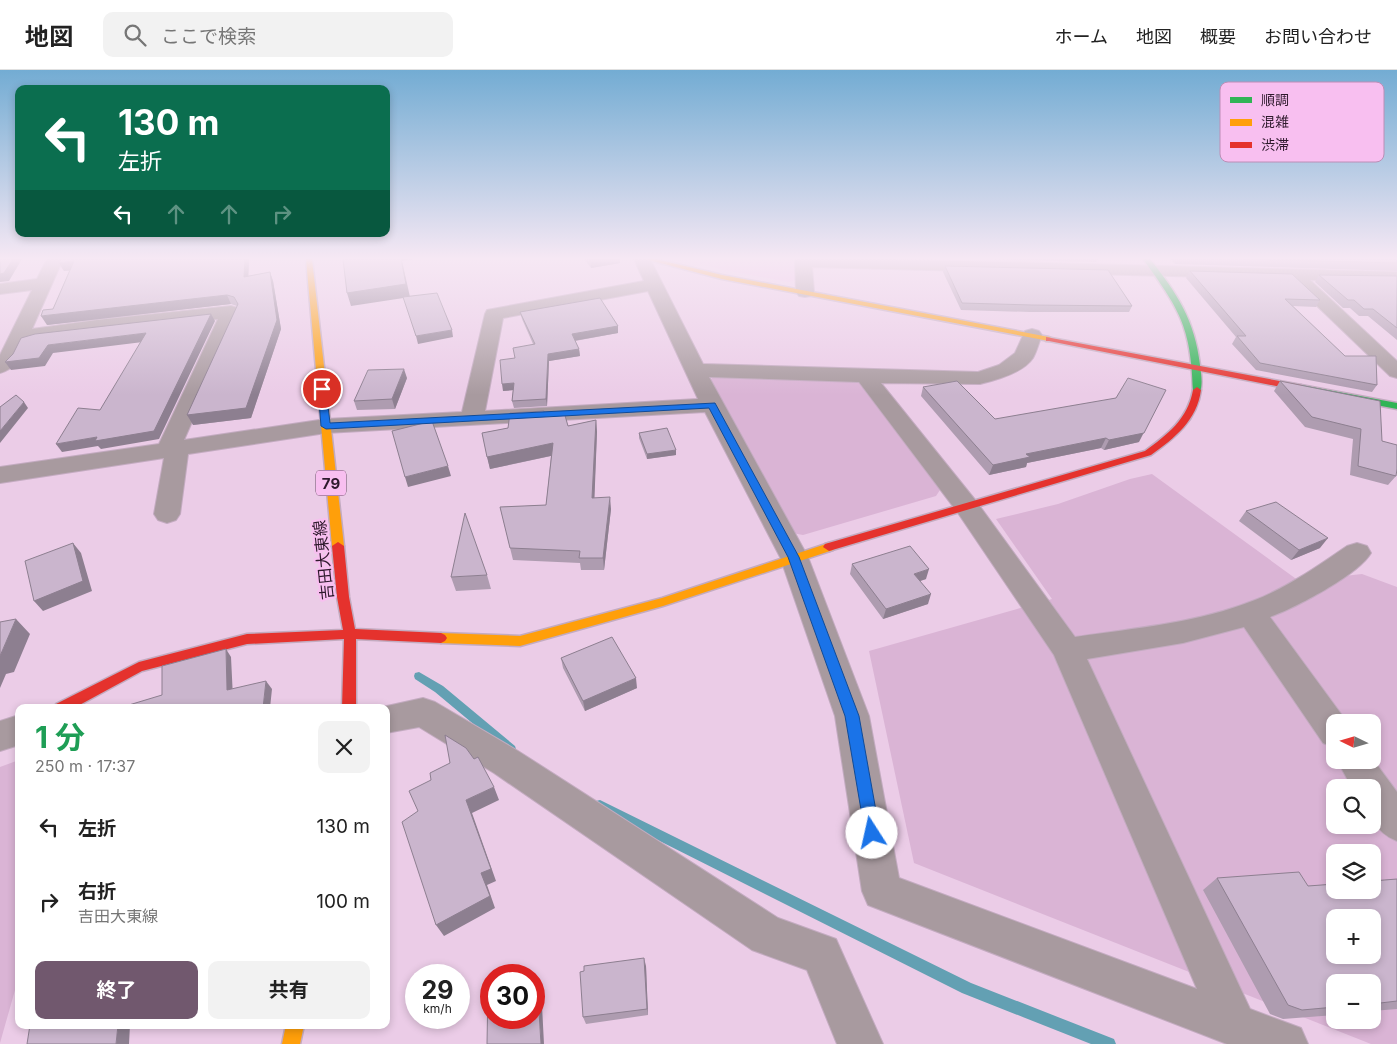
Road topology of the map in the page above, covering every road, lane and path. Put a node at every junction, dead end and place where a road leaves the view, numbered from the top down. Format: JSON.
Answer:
{"nodes":[{"id":1,"x":34,"y":304,"type":"edge"},
{"id":2,"x":314,"y":304,"type":"edge"},
{"id":3,"x":546,"y":304,"type":"edge"},
{"id":4,"x":663,"y":304,"type":"edge"},
{"id":5,"x":871,"y":304,"type":"edge"},
{"id":6,"x":1181,"y":304,"type":"edge"},
{"id":7,"x":1325,"y":304,"type":"edge"},
{"id":8,"x":1032,"y":335,"type":"junction"},
{"id":9,"x":19,"y":337,"type":"junction"},
{"id":10,"x":0,"y":367,"type":"edge"},
{"id":11,"x":1197,"y":368,"type":"junction"},
{"id":12,"x":696,"y":370,"type":"junction"},
{"id":13,"x":1397,"y":372,"type":"edge"},
{"id":14,"x":865,"y":376,"type":"junction"},
{"id":15,"x":712,"y":405,"type":"junction"},
{"id":16,"x":1397,"y":406,"type":"edge"},
{"id":17,"x":472,"y":418,"type":"junction"},
{"id":18,"x":326,"y":426,"type":"junction"},
{"id":19,"x":173,"y":448,"type":"junction"},
{"id":20,"x":0,"y":475,"type":"edge"},
{"id":21,"x":967,"y":506,"type":"junction"},
{"id":22,"x":167,"y":514,"type":"dead end"},
{"id":23,"x":1358,"y":553,"type":"dead end"},
{"id":24,"x":794,"y":557,"type":"junction"},
{"id":25,"x":1252,"y":613,"type":"junction"},
{"id":26,"x":350,"y":634,"type":"junction"},
{"id":27,"x":1067,"y":650,"type":"junction"},
{"id":28,"x":69,"y":704,"type":"edge"},
{"id":29,"x":349,"y":704,"type":"edge"},
{"id":30,"x":390,"y":718,"type":"edge"},
{"id":31,"x":1326,"y":720,"type":"edge"},
{"id":32,"x":15,"y":731,"type":"edge"},
{"id":33,"x":0,"y":736,"type":"edge"},
{"id":34,"x":1360,"y":769,"type":"edge"},
{"id":35,"x":1397,"y":823,"type":"edge"},
{"id":36,"x":1235,"y":1025,"type":"junction"},
{"id":37,"x":294,"y":1029,"type":"edge"},
{"id":38,"x":290,"y":1044,"type":"edge"},
{"id":39,"x":860,"y":1044,"type":"edge"},
{"id":40,"x":1285,"y":1044,"type":"edge"}],
"edges":[{"from":1,"to":9,"type":"street"},
{"from":2,"to":18,"type":"street","name":"吉田大東線","number":"79"},
{"from":3,"to":17,"type":"street"},
{"from":4,"to":12,"type":"street"},
{"from":5,"to":8,"type":"street"},
{"from":6,"to":11,"type":"street"},
{"from":7,"to":13,"type":"street"},
{"from":8,"to":11,"type":"street"},
{"from":8,"to":14,"type":"street"},
{"from":9,"to":10,"type":"street"},
{"from":9,"to":19,"type":"street"},
{"from":11,"to":16,"type":"street"},
{"from":11,"to":21,"type":"street"},
{"from":12,"to":14,"type":"street"},
{"from":12,"to":15,"type":"street"},
{"from":14,"to":21,"type":"street"},
{"from":15,"to":17,"type":"street"},
{"from":15,"to":24,"type":"street"},
{"from":17,"to":18,"type":"street"},
{"from":18,"to":19,"type":"street"},
{"from":18,"to":26,"type":"street","name":"吉田大東線","number":"79"},
{"from":19,"to":20,"type":"street"},
{"from":19,"to":22,"type":"street"},
{"from":21,"to":24,"type":"street"},
{"from":21,"to":27,"type":"street"},
{"from":23,"to":25,"type":"street"},
{"from":24,"to":26,"type":"street"},
{"from":24,"to":36,"type":"street"},
{"from":25,"to":27,"type":"street"},
{"from":25,"to":31,"type":"street"},
{"from":26,"to":28,"type":"street"},
{"from":26,"to":29,"type":"street","name":"吉田大東線","number":"79"},
{"from":27,"to":36,"type":"street"},
{"from":30,"to":39,"type":"street"},
{"from":32,"to":33,"type":"street"},
{"from":34,"to":35,"type":"street"},
{"from":36,"to":40,"type":"street"},
{"from":37,"to":38,"type":"street"}]}
